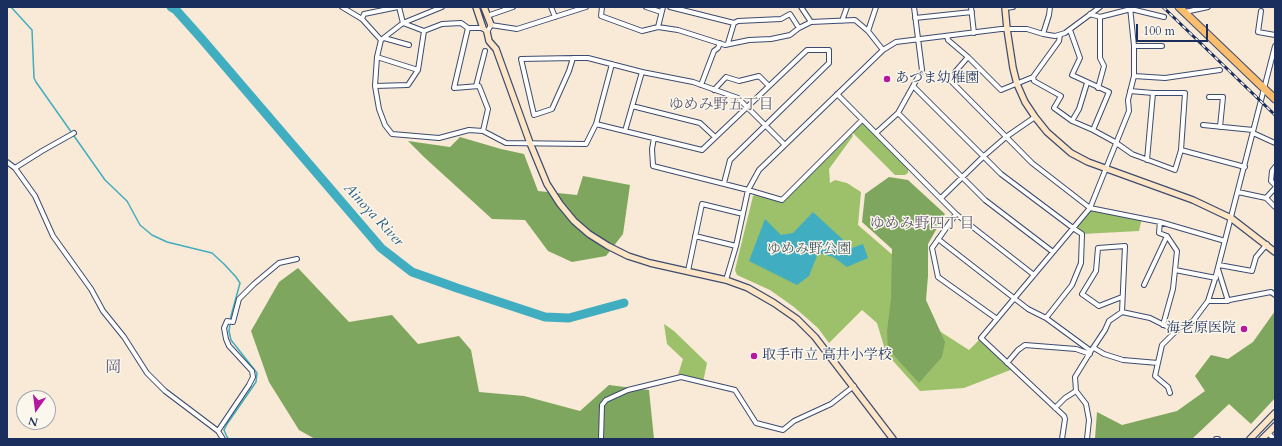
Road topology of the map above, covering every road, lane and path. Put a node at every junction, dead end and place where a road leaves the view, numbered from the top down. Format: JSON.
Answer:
{"nodes":[{"id":1,"x":342,"y":7,"type":"edge"},
{"id":2,"x":398,"y":7,"type":"edge"},
{"id":3,"x":424,"y":7,"type":"edge"},
{"id":4,"x":442,"y":7,"type":"edge"},
{"id":5,"x":476,"y":7,"type":"edge"},
{"id":6,"x":484,"y":7,"type":"edge"},
{"id":7,"x":513,"y":7,"type":"edge"},
{"id":8,"x":551,"y":7,"type":"edge"},
{"id":9,"x":586,"y":7,"type":"edge"},
{"id":10,"x":602,"y":7,"type":"edge"},
{"id":11,"x":646,"y":7,"type":"edge"},
{"id":12,"x":662,"y":7,"type":"edge"},
{"id":13,"x":670,"y":7,"type":"edge"},
{"id":14,"x":801,"y":7,"type":"edge"},
{"id":15,"x":847,"y":7,"type":"edge"},
{"id":16,"x":876,"y":7,"type":"edge"},
{"id":17,"x":914,"y":7,"type":"edge"},
{"id":18,"x":1013,"y":7,"type":"edge"},
{"id":19,"x":1050,"y":7,"type":"edge"},
{"id":20,"x":1100,"y":7,"type":"edge"},
{"id":21,"x":1208,"y":7,"type":"edge"},
{"id":22,"x":1005,"y":8,"type":"edge"},
{"id":23,"x":1131,"y":8,"type":"edge"},
{"id":24,"x":971,"y":9,"type":"edge"},
{"id":25,"x":1182,"y":10,"type":"edge"},
{"id":26,"x":1261,"y":11,"type":"dead end"},
{"id":27,"x":661,"y":12,"type":"junction"},
{"id":28,"x":426,"y":13,"type":"junction"},
{"id":29,"x":1090,"y":14,"type":"junction"},
{"id":30,"x":487,"y":16,"type":"junction"},
{"id":31,"x":555,"y":17,"type":"junction"},
{"id":32,"x":1100,"y":17,"type":"junction"},
{"id":33,"x":1164,"y":17,"type":"dead end"},
{"id":34,"x":915,"y":18,"type":"junction"},
{"id":35,"x":362,"y":19,"type":"junction"},
{"id":36,"x":842,"y":21,"type":"junction"},
{"id":37,"x":811,"y":22,"type":"junction"},
{"id":38,"x":403,"y":23,"type":"junction"},
{"id":39,"x":734,"y":23,"type":"junction"},
{"id":40,"x":491,"y":25,"type":"junction"},
{"id":41,"x":658,"y":27,"type":"junction"},
{"id":42,"x":468,"y":28,"type":"junction"},
{"id":43,"x":799,"y":28,"type":"junction"},
{"id":44,"x":1007,"y":29,"type":"junction"},
{"id":45,"x":485,"y":30,"type":"junction"},
{"id":46,"x":1070,"y":30,"type":"junction"},
{"id":47,"x":424,"y":31,"type":"junction"},
{"id":48,"x":868,"y":31,"type":"junction"},
{"id":49,"x":974,"y":33,"type":"junction"},
{"id":50,"x":1043,"y":34,"type":"junction"},
{"id":51,"x":1060,"y":35,"type":"junction"},
{"id":52,"x":1275,"y":35,"type":"edge"},
{"id":53,"x":947,"y":36,"type":"junction"},
{"id":54,"x":382,"y":39,"type":"junction"},
{"id":55,"x":918,"y":39,"type":"junction"},
{"id":56,"x":720,"y":43,"type":"junction"},
{"id":57,"x":728,"y":43,"type":"junction"},
{"id":58,"x":409,"y":45,"type":"dead end"},
{"id":59,"x":1134,"y":46,"type":"junction"},
{"id":60,"x":1162,"y":46,"type":"dead end"},
{"id":61,"x":1275,"y":46,"type":"edge"},
{"id":62,"x":883,"y":50,"type":"junction"},
{"id":63,"x":485,"y":51,"type":"dead end"},
{"id":64,"x":377,"y":57,"type":"junction"},
{"id":65,"x":968,"y":57,"type":"junction"},
{"id":66,"x":573,"y":58,"type":"junction"},
{"id":67,"x":612,"y":64,"type":"junction"},
{"id":68,"x":418,"y":70,"type":"junction"},
{"id":69,"x":1220,"y":70,"type":"dead end"},
{"id":70,"x":642,"y":72,"type":"junction"},
{"id":71,"x":1134,"y":76,"type":"junction"},
{"id":72,"x":1033,"y":78,"type":"junction"},
{"id":73,"x":1087,"y":83,"type":"junction"},
{"id":74,"x":1017,"y":84,"type":"junction"},
{"id":75,"x":701,"y":85,"type":"junction"},
{"id":76,"x":375,"y":86,"type":"junction"},
{"id":77,"x":476,"y":86,"type":"junction"},
{"id":78,"x":769,"y":86,"type":"junction"},
{"id":79,"x":913,"y":86,"type":"junction"},
{"id":80,"x":1098,"y":88,"type":"junction"},
{"id":81,"x":1264,"y":88,"type":"junction"},
{"id":82,"x":714,"y":90,"type":"junction"},
{"id":83,"x":1130,"y":91,"type":"junction"},
{"id":84,"x":1153,"y":93,"type":"junction"},
{"id":85,"x":837,"y":94,"type":"junction"},
{"id":86,"x":1209,"y":97,"type":"dead end"},
{"id":87,"x":1275,"y":99,"type":"edge"},
{"id":88,"x":632,"y":106,"type":"junction"},
{"id":89,"x":747,"y":107,"type":"junction"},
{"id":90,"x":898,"y":113,"type":"junction"},
{"id":91,"x":1035,"y":117,"type":"junction"},
{"id":92,"x":862,"y":120,"type":"junction"},
{"id":93,"x":1072,"y":120,"type":"junction"},
{"id":94,"x":596,"y":124,"type":"junction"},
{"id":95,"x":1203,"y":125,"type":"dead end"},
{"id":96,"x":766,"y":126,"type":"junction"},
{"id":97,"x":1220,"y":127,"type":"junction"},
{"id":98,"x":1093,"y":130,"type":"junction"},
{"id":99,"x":483,"y":131,"type":"junction"},
{"id":100,"x":625,"y":131,"type":"junction"},
{"id":101,"x":1253,"y":132,"type":"junction"},
{"id":102,"x":876,"y":133,"type":"junction"},
{"id":103,"x":72,"y":134,"type":"dead end"},
{"id":104,"x":1006,"y":136,"type":"junction"},
{"id":105,"x":715,"y":137,"type":"junction"},
{"id":106,"x":654,"y":138,"type":"junction"},
{"id":107,"x":1115,"y":142,"type":"junction"},
{"id":108,"x":530,"y":143,"type":"junction"},
{"id":109,"x":1275,"y":143,"type":"edge"},
{"id":110,"x":785,"y":145,"type":"junction"},
{"id":111,"x":1181,"y":150,"type":"junction"},
{"id":112,"x":984,"y":156,"type":"junction"},
{"id":113,"x":1147,"y":160,"type":"junction"},
{"id":114,"x":7,"y":162,"type":"edge"},
{"id":115,"x":1245,"y":167,"type":"junction"},
{"id":116,"x":1275,"y":167,"type":"edge"},
{"id":117,"x":15,"y":168,"type":"junction"},
{"id":118,"x":1106,"y":169,"type":"junction"},
{"id":119,"x":962,"y":177,"type":"junction"},
{"id":120,"x":724,"y":183,"type":"junction"},
{"id":121,"x":1275,"y":185,"type":"edge"},
{"id":122,"x":1275,"y":188,"type":"edge"},
{"id":123,"x":748,"y":190,"type":"junction"},
{"id":124,"x":1238,"y":192,"type":"junction"},
{"id":125,"x":941,"y":198,"type":"junction"},
{"id":126,"x":1266,"y":198,"type":"junction"},
{"id":127,"x":1275,"y":207,"type":"edge"},
{"id":128,"x":1090,"y":208,"type":"junction"},
{"id":129,"x":743,"y":214,"type":"junction"},
{"id":130,"x":956,"y":214,"type":"junction"},
{"id":131,"x":1231,"y":218,"type":"junction"},
{"id":132,"x":1160,"y":222,"type":"junction"},
{"id":133,"x":1073,"y":228,"type":"junction"},
{"id":134,"x":695,"y":236,"type":"junction"},
{"id":135,"x":1167,"y":236,"type":"junction"},
{"id":136,"x":938,"y":239,"type":"junction"},
{"id":137,"x":1225,"y":241,"type":"junction"},
{"id":138,"x":1267,"y":244,"type":"junction"},
{"id":139,"x":736,"y":246,"type":"junction"},
{"id":140,"x":1053,"y":252,"type":"junction"},
{"id":141,"x":1275,"y":252,"type":"edge"},
{"id":142,"x":297,"y":259,"type":"dead end"},
{"id":143,"x":1218,"y":267,"type":"junction"},
{"id":144,"x":1175,"y":270,"type":"junction"},
{"id":145,"x":688,"y":271,"type":"junction"},
{"id":146,"x":1034,"y":275,"type":"junction"},
{"id":147,"x":1216,"y":278,"type":"junction"},
{"id":148,"x":726,"y":280,"type":"junction"},
{"id":149,"x":1144,"y":285,"type":"dead end"},
{"id":150,"x":1275,"y":294,"type":"edge"},
{"id":151,"x":1122,"y":297,"type":"junction"},
{"id":152,"x":1014,"y":298,"type":"junction"},
{"id":153,"x":1208,"y":301,"type":"junction"},
{"id":154,"x":1228,"y":301,"type":"junction"},
{"id":155,"x":1122,"y":312,"type":"junction"},
{"id":156,"x":1046,"y":318,"type":"junction"},
{"id":157,"x":997,"y":319,"type":"junction"},
{"id":158,"x":1163,"y":325,"type":"junction"},
{"id":159,"x":1176,"y":331,"type":"junction"},
{"id":160,"x":1092,"y":351,"type":"junction"},
{"id":161,"x":1007,"y":363,"type":"junction"},
{"id":162,"x":1158,"y":363,"type":"junction"},
{"id":163,"x":854,"y":386,"type":"junction"},
{"id":164,"x":1076,"y":391,"type":"junction"},
{"id":165,"x":1170,"y":392,"type":"dead end"},
{"id":166,"x":1055,"y":408,"type":"junction"},
{"id":167,"x":1275,"y":413,"type":"edge"},
{"id":168,"x":1275,"y":426,"type":"edge"},
{"id":169,"x":218,"y":431,"type":"junction"},
{"id":170,"x":1268,"y":433,"type":"junction"},
{"id":171,"x":222,"y":439,"type":"edge"},
{"id":172,"x":601,"y":439,"type":"edge"},
{"id":173,"x":893,"y":439,"type":"edge"},
{"id":174,"x":1062,"y":439,"type":"edge"},
{"id":175,"x":1087,"y":439,"type":"edge"},
{"id":176,"x":1250,"y":439,"type":"edge"},
{"id":177,"x":1262,"y":439,"type":"edge"},
{"id":178,"x":1274,"y":439,"type":"edge"}],
"edges":[{"from":1,"to":35,"type":"street"},
{"from":2,"to":35,"type":"street"},
{"from":2,"to":38,"type":"street"},
{"from":3,"to":28,"type":"street"},
{"from":4,"to":28,"type":"street"},
{"from":5,"to":45,"type":"street"},
{"from":6,"to":30,"type":"street"},
{"from":7,"to":30,"type":"street"},
{"from":8,"to":31,"type":"street"},
{"from":9,"to":31,"type":"street"},
{"from":10,"to":41,"type":"street"},
{"from":11,"to":27,"type":"street"},
{"from":12,"to":27,"type":"street"},
{"from":13,"to":39,"type":"street"},
{"from":14,"to":37,"type":"street"},
{"from":15,"to":36,"type":"street"},
{"from":16,"to":48,"type":"street"},
{"from":17,"to":34,"type":"street"},
{"from":18,"to":22,"type":"street"},
{"from":19,"to":50,"type":"street"},
{"from":20,"to":29,"type":"street"},
{"from":21,"to":25,"type":"street"},
{"from":22,"to":44,"type":"street"},
{"from":23,"to":32,"type":"street"},
{"from":23,"to":33,"type":"street"},
{"from":23,"to":59,"type":"street"},
{"from":24,"to":34,"type":"street"},
{"from":24,"to":49,"type":"street"},
{"from":25,"to":81,"type":"highway"},
{"from":26,"to":52,"type":"street"},
{"from":27,"to":41,"type":"street"},
{"from":28,"to":38,"type":"street"},
{"from":29,"to":32,"type":"street"},
{"from":29,"to":46,"type":"street"},
{"from":30,"to":40,"type":"street"},
{"from":31,"to":40,"type":"street"},
{"from":32,"to":80,"type":"street"},
{"from":34,"to":55,"type":"street"},
{"from":35,"to":54,"type":"street"},
{"from":36,"to":37,"type":"street"},
{"from":36,"to":48,"type":"street"},
{"from":37,"to":43,"type":"street"},
{"from":38,"to":47,"type":"street"},
{"from":38,"to":54,"type":"street"},
{"from":39,"to":43,"type":"street"},
{"from":39,"to":57,"type":"street"},
{"from":40,"to":45,"type":"street"},
{"from":41,"to":56,"type":"street"},
{"from":42,"to":45,"type":"street"},
{"from":42,"to":47,"type":"street"},
{"from":42,"to":77,"type":"street"},
{"from":43,"to":57,"type":"street"},
{"from":44,"to":49,"type":"street"},
{"from":44,"to":50,"type":"street"},
{"from":44,"to":74,"type":"street"},
{"from":45,"to":108,"type":"street"},
{"from":46,"to":51,"type":"street"},
{"from":46,"to":73,"type":"street"},
{"from":47,"to":68,"type":"street"},
{"from":48,"to":62,"type":"street"},
{"from":49,"to":53,"type":"street"},
{"from":50,"to":51,"type":"street"},
{"from":51,"to":72,"type":"street"},
{"from":53,"to":55,"type":"street"},
{"from":53,"to":65,"type":"street"},
{"from":54,"to":58,"type":"street"},
{"from":54,"to":64,"type":"street"},
{"from":55,"to":62,"type":"street"},
{"from":55,"to":79,"type":"street"},
{"from":56,"to":57,"type":"street"},
{"from":56,"to":75,"type":"street"},
{"from":59,"to":60,"type":"street"},
{"from":59,"to":71,"type":"street"},
{"from":61,"to":81,"type":"street"},
{"from":62,"to":85,"type":"street"},
{"from":63,"to":77,"type":"street"},
{"from":64,"to":68,"type":"street"},
{"from":64,"to":76,"type":"street"},
{"from":65,"to":74,"type":"street"},
{"from":65,"to":104,"type":"street"},
{"from":66,"to":66,"type":"street"},
{"from":66,"to":67,"type":"street"},
{"from":67,"to":70,"type":"street"},
{"from":67,"to":94,"type":"street"},
{"from":68,"to":76,"type":"street"},
{"from":69,"to":71,"type":"street"},
{"from":70,"to":75,"type":"street"},
{"from":70,"to":88,"type":"street"},
{"from":71,"to":83,"type":"street"},
{"from":72,"to":74,"type":"street"},
{"from":72,"to":93,"type":"street"},
{"from":73,"to":80,"type":"street"},
{"from":73,"to":93,"type":"street"},
{"from":74,"to":91,"type":"street"},
{"from":75,"to":82,"type":"street"},
{"from":76,"to":99,"type":"street"},
{"from":77,"to":99,"type":"street"},
{"from":78,"to":82,"type":"street"},
{"from":78,"to":89,"type":"street"},
{"from":78,"to":96,"type":"street"},
{"from":79,"to":90,"type":"street"},
{"from":79,"to":112,"type":"street"},
{"from":80,"to":98,"type":"street"},
{"from":81,"to":87,"type":"highway"},
{"from":81,"to":101,"type":"street"},
{"from":82,"to":89,"type":"street"},
{"from":83,"to":84,"type":"street"},
{"from":83,"to":107,"type":"street"},
{"from":84,"to":111,"type":"street"},
{"from":84,"to":113,"type":"street"},
{"from":85,"to":92,"type":"street"},
{"from":85,"to":110,"type":"street"},
{"from":86,"to":97,"type":"street"},
{"from":88,"to":100,"type":"street"},
{"from":88,"to":105,"type":"street"},
{"from":89,"to":96,"type":"street"},
{"from":89,"to":105,"type":"street"},
{"from":90,"to":102,"type":"street"},
{"from":90,"to":119,"type":"street"},
{"from":91,"to":104,"type":"street"},
{"from":91,"to":118,"type":"street"},
{"from":92,"to":102,"type":"street"},
{"from":92,"to":123,"type":"street"},
{"from":93,"to":98,"type":"street"},
{"from":94,"to":100,"type":"street"},
{"from":94,"to":108,"type":"street"},
{"from":95,"to":97,"type":"street"},
{"from":96,"to":110,"type":"street"},
{"from":96,"to":120,"type":"street"},
{"from":97,"to":101,"type":"street"},
{"from":98,"to":107,"type":"street"},
{"from":99,"to":108,"type":"street"},
{"from":100,"to":106,"type":"street"},
{"from":101,"to":109,"type":"street"},
{"from":101,"to":115,"type":"street"},
{"from":102,"to":125,"type":"street"},
{"from":103,"to":117,"type":"street"},
{"from":104,"to":112,"type":"street"},
{"from":104,"to":128,"type":"street"},
{"from":105,"to":106,"type":"street"},
{"from":106,"to":120,"type":"street"},
{"from":107,"to":113,"type":"street"},
{"from":107,"to":118,"type":"street"},
{"from":108,"to":145,"type":"street"},
{"from":110,"to":123,"type":"street"},
{"from":111,"to":113,"type":"street"},
{"from":111,"to":115,"type":"street"},
{"from":112,"to":119,"type":"street"},
{"from":112,"to":133,"type":"street"},
{"from":114,"to":117,"type":"street"},
{"from":115,"to":124,"type":"street"},
{"from":116,"to":121,"type":"street"},
{"from":117,"to":169,"type":"street"},
{"from":118,"to":128,"type":"street"},
{"from":118,"to":131,"type":"street"},
{"from":119,"to":125,"type":"street"},
{"from":119,"to":140,"type":"street"},
{"from":120,"to":123,"type":"street"},
{"from":122,"to":126,"type":"street"},
{"from":123,"to":129,"type":"street"},
{"from":124,"to":126,"type":"street"},
{"from":124,"to":131,"type":"street"},
{"from":125,"to":130,"type":"street"},
{"from":126,"to":127,"type":"street"},
{"from":128,"to":132,"type":"street"},
{"from":128,"to":133,"type":"street"},
{"from":129,"to":134,"type":"street"},
{"from":129,"to":139,"type":"street"},
{"from":130,"to":136,"type":"street"},
{"from":130,"to":146,"type":"street"},
{"from":131,"to":137,"type":"street"},
{"from":131,"to":138,"type":"street"},
{"from":132,"to":135,"type":"street"},
{"from":132,"to":137,"type":"street"},
{"from":133,"to":140,"type":"street"},
{"from":133,"to":156,"type":"street"},
{"from":134,"to":139,"type":"street"},
{"from":134,"to":145,"type":"street"},
{"from":135,"to":144,"type":"street"},
{"from":135,"to":149,"type":"street"},
{"from":136,"to":152,"type":"street"},
{"from":136,"to":157,"type":"street"},
{"from":137,"to":143,"type":"street"},
{"from":138,"to":141,"type":"street"},
{"from":138,"to":143,"type":"street"},
{"from":139,"to":148,"type":"street"},
{"from":140,"to":146,"type":"street"},
{"from":142,"to":169,"type":"street"},
{"from":143,"to":147,"type":"street"},
{"from":143,"to":154,"type":"street"},
{"from":144,"to":147,"type":"street"},
{"from":144,"to":158,"type":"street"},
{"from":145,"to":148,"type":"street"},
{"from":146,"to":152,"type":"street"},
{"from":147,"to":153,"type":"street"},
{"from":148,"to":163,"type":"street"},
{"from":150,"to":154,"type":"street"},
{"from":151,"to":151,"type":"street"},
{"from":151,"to":155,"type":"street"},
{"from":152,"to":156,"type":"street"},
{"from":152,"to":157,"type":"street"},
{"from":153,"to":154,"type":"street"},
{"from":153,"to":159,"type":"street"},
{"from":155,"to":158,"type":"street"},
{"from":155,"to":160,"type":"street"},
{"from":156,"to":160,"type":"street"},
{"from":157,"to":161,"type":"street"},
{"from":158,"to":159,"type":"street"},
{"from":159,"to":162,"type":"street"},
{"from":160,"to":161,"type":"street"},
{"from":160,"to":162,"type":"street"},
{"from":160,"to":164,"type":"street"},
{"from":161,"to":166,"type":"street"},
{"from":162,"to":165,"type":"street"},
{"from":163,"to":172,"type":"street"},
{"from":163,"to":173,"type":"street"},
{"from":164,"to":166,"type":"street"},
{"from":164,"to":175,"type":"street"},
{"from":166,"to":174,"type":"street"},
{"from":167,"to":176,"type":"street"},
{"from":168,"to":170,"type":"street"},
{"from":169,"to":171,"type":"street"},
{"from":170,"to":177,"type":"street"},
{"from":170,"to":178,"type":"street"}]}
